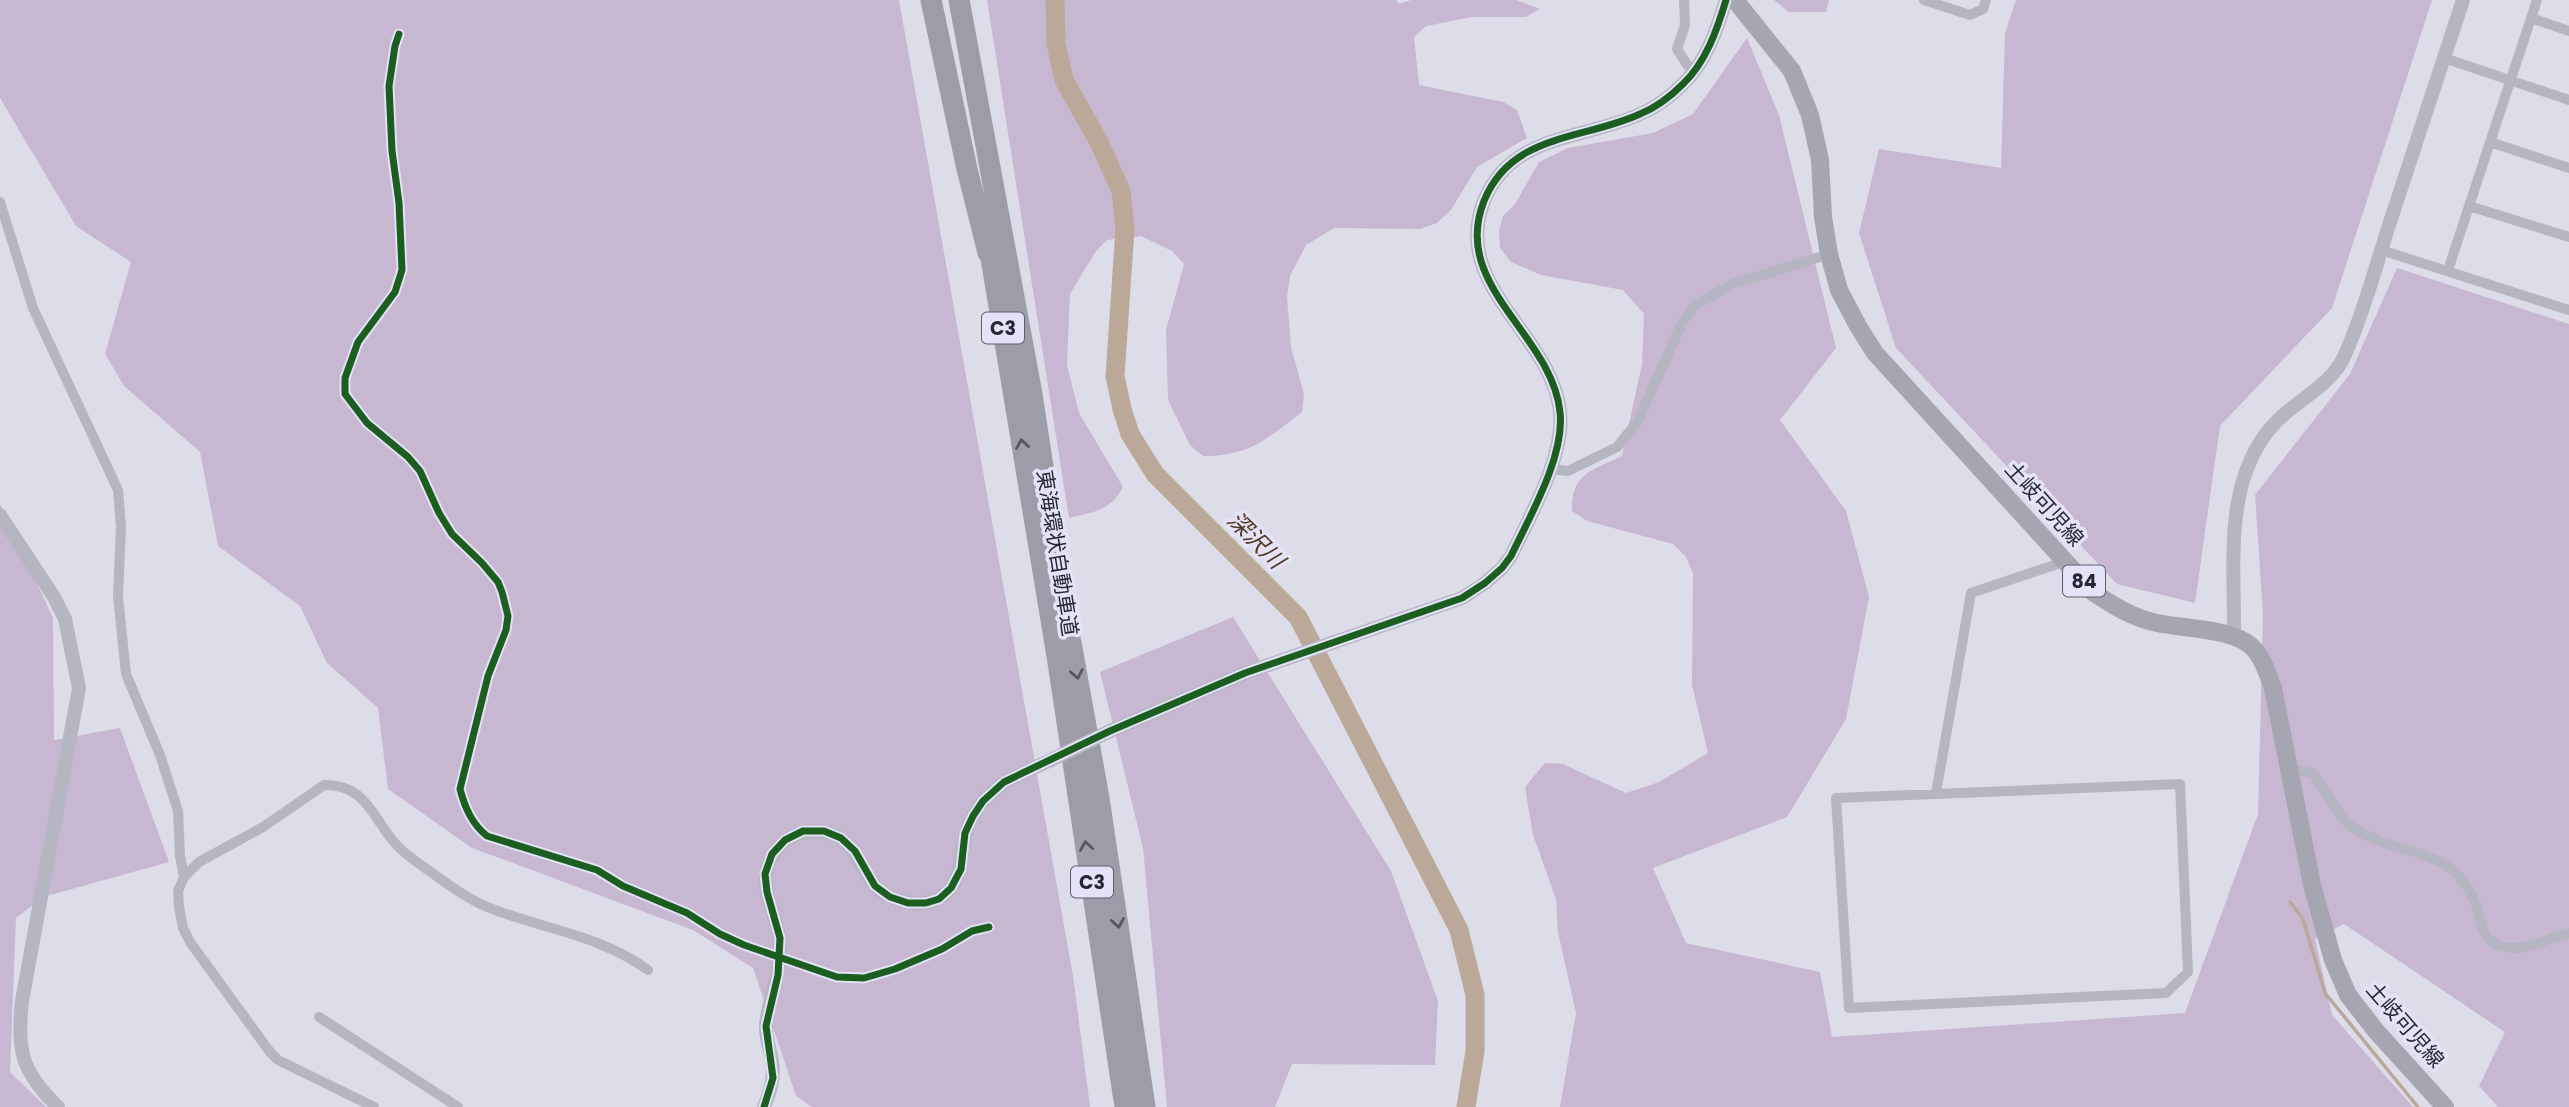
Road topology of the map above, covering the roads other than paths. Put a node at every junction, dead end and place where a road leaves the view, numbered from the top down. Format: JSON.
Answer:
{"nodes":[{"id":1,"x":931,"y":0,"type":"edge"},
{"id":2,"x":947,"y":0,"type":"edge"},
{"id":3,"x":960,"y":0,"type":"edge"},
{"id":4,"x":965,"y":0,"type":"edge"},
{"id":5,"x":1684,"y":0,"type":"edge"},
{"id":6,"x":1726,"y":0,"type":"edge"},
{"id":7,"x":1735,"y":0,"type":"edge"},
{"id":8,"x":1924,"y":0,"type":"edge"},
{"id":9,"x":1986,"y":0,"type":"edge"},
{"id":10,"x":2463,"y":0,"type":"edge"},
{"id":11,"x":2537,"y":0,"type":"edge"},
{"id":12,"x":2531,"y":18,"type":"junction"},
{"id":13,"x":2569,"y":31,"type":"edge"},
{"id":14,"x":399,"y":34,"type":"dead end"},
{"id":15,"x":971,"y":57,"type":"junction"},
{"id":16,"x":2444,"y":58,"type":"junction"},
{"id":17,"x":1697,"y":68,"type":"junction"},
{"id":18,"x":2510,"y":80,"type":"junction"},
{"id":19,"x":2569,"y":100,"type":"edge"},
{"id":20,"x":2490,"y":142,"type":"junction"},
{"id":21,"x":2569,"y":168,"type":"edge"},
{"id":22,"x":0,"y":202,"type":"edge"},
{"id":23,"x":2469,"y":206,"type":"junction"},
{"id":24,"x":2569,"y":237,"type":"edge"},
{"id":25,"x":2381,"y":250,"type":"junction"},
{"id":26,"x":1829,"y":254,"type":"junction"},
{"id":27,"x":2448,"y":270,"type":"junction"},
{"id":28,"x":995,"y":279,"type":"junction"},
{"id":29,"x":2569,"y":310,"type":"edge"},
{"id":30,"x":1551,"y":468,"type":"junction"},
{"id":31,"x":0,"y":515,"type":"edge"},
{"id":32,"x":2066,"y":561,"type":"junction"},
{"id":33,"x":2234,"y":635,"type":"junction"},
{"id":34,"x":2290,"y":769,"type":"junction"},
{"id":35,"x":1936,"y":793,"type":"junction"},
{"id":36,"x":184,"y":877,"type":"junction"},
{"id":37,"x":1094,"y":898,"type":"junction"},
{"id":38,"x":989,"y":927,"type":"dead end"},
{"id":39,"x":2569,"y":933,"type":"edge"},
{"id":40,"x":779,"y":958,"type":"junction"},
{"id":41,"x":648,"y":970,"type":"dead end"},
{"id":42,"x":319,"y":1017,"type":"dead end"},
{"id":43,"x":58,"y":1107,"type":"edge"},
{"id":44,"x":374,"y":1107,"type":"edge"},
{"id":45,"x":458,"y":1107,"type":"edge"},
{"id":46,"x":764,"y":1107,"type":"edge"},
{"id":47,"x":1113,"y":1107,"type":"edge"},
{"id":48,"x":1125,"y":1107,"type":"edge"},
{"id":49,"x":1145,"y":1107,"type":"edge"},
{"id":50,"x":2445,"y":1107,"type":"edge"}],
"edges":[{"from":1,"to":28,"type":"highway"},
{"from":2,"to":28,"type":"highway","name":"東海環状自動車道","number":"C3"},
{"from":3,"to":15,"type":"highway","name":"東海環状自動車道","number":"C3"},
{"from":4,"to":15,"type":"highway"},
{"from":5,"to":17,"type":"street"},
{"from":6,"to":17,"type":"street"},
{"from":7,"to":26,"type":"main road","name":"土岐可児線","number":"84"},
{"from":8,"to":9,"type":"street"},
{"from":10,"to":16,"type":"street"},
{"from":11,"to":12,"type":"street"},
{"from":12,"to":13,"type":"street"},
{"from":12,"to":18,"type":"street"},
{"from":14,"to":40,"type":"street"},
{"from":15,"to":49,"type":"highway","name":"東海環状自動車道","number":"C3","one_way":true},
{"from":16,"to":18,"type":"street"},
{"from":16,"to":25,"type":"street"},
{"from":17,"to":30,"type":"street"},
{"from":18,"to":19,"type":"street"},
{"from":18,"to":20,"type":"street"},
{"from":20,"to":21,"type":"street"},
{"from":20,"to":23,"type":"street"},
{"from":22,"to":36,"type":"street"},
{"from":23,"to":24,"type":"street"},
{"from":23,"to":27,"type":"street"},
{"from":25,"to":27,"type":"street"},
{"from":25,"to":33,"type":"street"},
{"from":26,"to":30,"type":"street"},
{"from":26,"to":32,"type":"main road","name":"土岐可児線","number":"84"},
{"from":27,"to":29,"type":"street"},
{"from":37,"to":28,"type":"highway","name":"東海環状自動車道","number":"C3","one_way":true},
{"from":30,"to":40,"type":"street","bridge":true},
{"from":31,"to":43,"type":"street"},
{"from":32,"to":33,"type":"main road","name":"土岐可児線","number":"84"},
{"from":32,"to":35,"type":"street"},
{"from":33,"to":34,"type":"main road","name":"土岐可児線"},
{"from":34,"to":39,"type":"street"},
{"from":34,"to":50,"type":"main road","name":"土岐可児線"},
{"from":35,"to":35,"type":"street"},
{"from":36,"to":41,"type":"street"},
{"from":36,"to":44,"type":"street"},
{"from":37,"to":47,"type":"highway","number":"C3"},
{"from":37,"to":48,"type":"highway","name":"東海環状自動車道","number":"C3"},
{"from":38,"to":40,"type":"street"},
{"from":40,"to":46,"type":"street"},
{"from":42,"to":45,"type":"street"}]}
